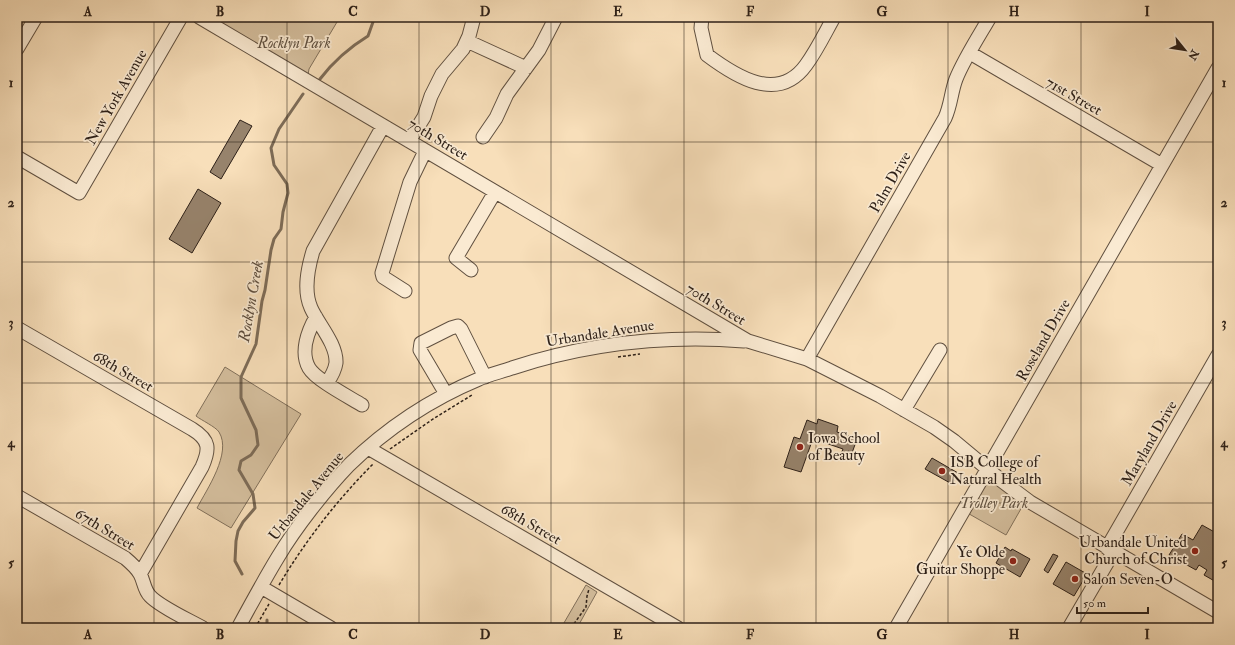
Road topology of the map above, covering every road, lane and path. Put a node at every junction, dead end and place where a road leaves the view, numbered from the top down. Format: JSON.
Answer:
{"nodes":[{"id":1,"x":36,"y":17,"type":"edge"},
{"id":2,"x":181,"y":17,"type":"edge"},
{"id":3,"x":199,"y":17,"type":"edge"},
{"id":4,"x":474,"y":17,"type":"edge"},
{"id":5,"x":556,"y":17,"type":"edge"},
{"id":6,"x":702,"y":17,"type":"edge"},
{"id":7,"x":834,"y":17,"type":"edge"},
{"id":8,"x":990,"y":17,"type":"edge"},
{"id":9,"x":467,"y":41,"type":"junction"},
{"id":10,"x":17,"y":49,"type":"edge"},
{"id":11,"x":970,"y":53,"type":"junction"},
{"id":12,"x":526,"y":68,"type":"junction"},
{"id":13,"x":1218,"y":68,"type":"edge"},
{"id":14,"x":383,"y":126,"type":"junction"},
{"id":15,"x":482,"y":136,"type":"dead end"},
{"id":16,"x":409,"y":141,"type":"junction"},
{"id":17,"x":425,"y":151,"type":"junction"},
{"id":18,"x":17,"y":157,"type":"edge"},
{"id":19,"x":1162,"y":166,"type":"junction"},
{"id":20,"x":495,"y":192,"type":"junction"},
{"id":21,"x":471,"y":270,"type":"dead end"},
{"id":22,"x":405,"y":290,"type":"dead end"},
{"id":23,"x":316,"y":317,"type":"junction"},
{"id":24,"x":17,"y":328,"type":"edge"},
{"id":25,"x":748,"y":341,"type":"junction"},
{"id":26,"x":940,"y":350,"type":"dead end"},
{"id":27,"x":644,"y":354,"type":"dead end"},
{"id":28,"x":1218,"y":355,"type":"edge"},
{"id":29,"x":613,"y":357,"type":"dead end"},
{"id":30,"x":807,"y":359,"type":"junction"},
{"id":31,"x":485,"y":377,"type":"junction"},
{"id":32,"x":327,"y":383,"type":"junction"},
{"id":33,"x":478,"y":392,"type":"dead end"},
{"id":34,"x":446,"y":394,"type":"junction"},
{"id":35,"x":362,"y":405,"type":"dead end"},
{"id":36,"x":904,"y":410,"type":"junction"},
{"id":37,"x":368,"y":448,"type":"junction"},
{"id":38,"x":390,"y":448,"type":"dead end"},
{"id":39,"x":378,"y":460,"type":"dead end"},
{"id":40,"x":988,"y":469,"type":"junction"},
{"id":41,"x":17,"y":496,"type":"edge"},
{"id":42,"x":1110,"y":550,"type":"junction"},
{"id":43,"x":140,"y":574,"type":"junction"},
{"id":44,"x":261,"y":587,"type":"junction"},
{"id":45,"x":277,"y":588,"type":"dead end"},
{"id":46,"x":589,"y":589,"type":"dead end"},
{"id":47,"x":271,"y":599,"type":"dead end"},
{"id":48,"x":1218,"y":612,"type":"edge"},
{"id":49,"x":203,"y":628,"type":"edge"},
{"id":50,"x":238,"y":628,"type":"edge"},
{"id":51,"x":255,"y":628,"type":"edge"},
{"id":52,"x":331,"y":628,"type":"edge"},
{"id":53,"x":571,"y":628,"type":"edge"},
{"id":54,"x":678,"y":628,"type":"edge"},
{"id":55,"x":896,"y":628,"type":"edge"},
{"id":56,"x":1069,"y":628,"type":"edge"}],
"edges":[{"from":1,"to":10,"type":"street"},
{"from":2,"to":18,"type":"street","name":"New York Avenue"},
{"from":3,"to":14,"type":"street","name":"70th Street"},
{"from":4,"to":9,"type":"street"},
{"from":5,"to":12,"type":"street"},
{"from":6,"to":7,"type":"street"},
{"from":8,"to":11,"type":"street","name":"Palm Drive"},
{"from":9,"to":12,"type":"street"},
{"from":9,"to":16,"type":"street"},
{"from":11,"to":19,"type":"street","name":"71st Street"},
{"from":11,"to":30,"type":"street","name":"Palm Drive"},
{"from":12,"to":15,"type":"street"},
{"from":13,"to":19,"type":"street","name":"Roseland Drive"},
{"from":14,"to":16,"type":"street","name":"70th Street"},
{"from":14,"to":23,"type":"street"},
{"from":16,"to":17,"type":"street","name":"70th Street"},
{"from":17,"to":20,"type":"street","name":"70th Street"},
{"from":17,"to":22,"type":"street"},
{"from":19,"to":40,"type":"street","name":"Roseland Drive"},
{"from":20,"to":21,"type":"street"},
{"from":20,"to":25,"type":"street","name":"70th Street"},
{"from":23,"to":32,"type":"street"},
{"from":23,"to":32,"type":"street"},
{"from":24,"to":43,"type":"street","name":"68th Street"},
{"from":25,"to":30,"type":"street","name":"70th Street"},
{"from":25,"to":31,"type":"street","name":"Urbandale Avenue"},
{"from":26,"to":36,"type":"street"},
{"from":27,"to":29,"type":"path"},
{"from":28,"to":42,"type":"street","name":"Maryland Drive"},
{"from":30,"to":36,"type":"street","name":"70th Street"},
{"from":31,"to":34,"type":"street","name":"Urbandale Avenue"},
{"from":31,"to":34,"type":"street"},
{"from":32,"to":35,"type":"street"},
{"from":33,"to":38,"type":"path"},
{"from":34,"to":37,"type":"street","name":"Urbandale Avenue"},
{"from":36,"to":40,"type":"street","name":"70th Street"},
{"from":37,"to":44,"type":"street","name":"Urbandale Avenue"},
{"from":37,"to":54,"type":"street","name":"68th Street"},
{"from":39,"to":45,"type":"path"},
{"from":40,"to":42,"type":"street","name":"70th Street"},
{"from":40,"to":55,"type":"street","name":"Roseland Drive"},
{"from":41,"to":43,"type":"street","name":"67th Street"},
{"from":42,"to":48,"type":"street","name":"70th Street"},
{"from":42,"to":56,"type":"street","name":"Maryland Drive"},
{"from":43,"to":49,"type":"street","name":"67th Street"},
{"from":44,"to":50,"type":"street","name":"Urbandale Avenue"},
{"from":44,"to":52,"type":"street"},
{"from":46,"to":53,"type":"path"},
{"from":47,"to":51,"type":"path"}]}
